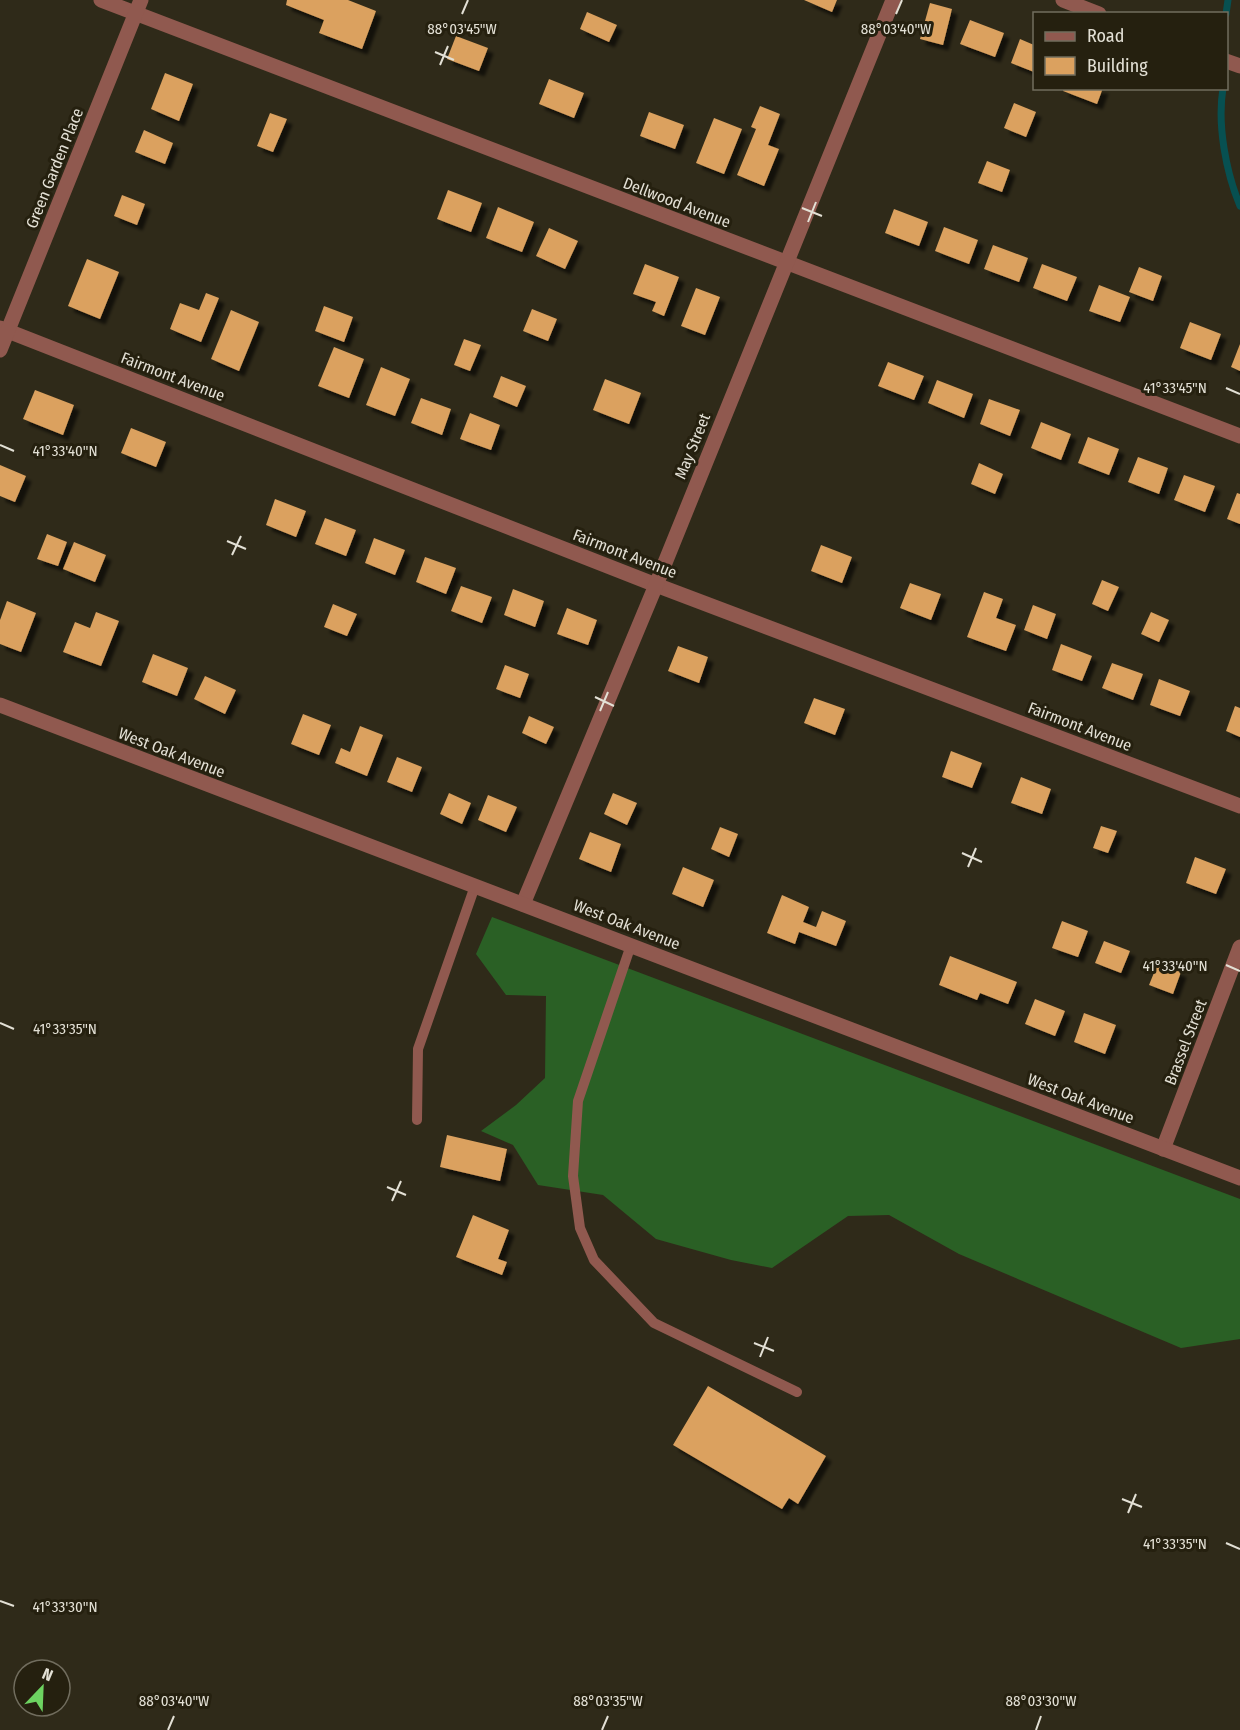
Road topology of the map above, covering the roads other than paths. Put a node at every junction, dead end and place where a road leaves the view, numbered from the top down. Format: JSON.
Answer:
{"nodes":[{"id":1,"x":101,"y":0,"type":"edge"},
{"id":2,"x":893,"y":0,"type":"edge"},
{"id":3,"x":1064,"y":0,"type":"edge"},
{"id":4,"x":139,"y":7,"type":"edge"},
{"id":5,"x":1095,"y":12,"type":"edge"},
{"id":6,"x":784,"y":263,"type":"junction"},
{"id":7,"x":4,"y":329,"type":"edge"},
{"id":8,"x":0,"y":350,"type":"edge"},
{"id":9,"x":1240,"y":436,"type":"edge"},
{"id":10,"x":656,"y":585,"type":"junction"},
{"id":11,"x":0,"y":705,"type":"edge"},
{"id":12,"x":1240,"y":806,"type":"edge"},
{"id":13,"x":475,"y":886,"type":"junction"},
{"id":14,"x":523,"y":904,"type":"junction"},
{"id":15,"x":631,"y":945,"type":"junction"},
{"id":16,"x":1240,"y":947,"type":"edge"},
{"id":17,"x":417,"y":1120,"type":"dead end"},
{"id":18,"x":1163,"y":1149,"type":"junction"},
{"id":19,"x":1240,"y":1178,"type":"edge"},
{"id":20,"x":797,"y":1392,"type":"dead end"}],
"edges":[{"from":1,"to":4,"type":"street","name":"Dellwood Avenue"},
{"from":2,"to":6,"type":"street","name":"May Street"},
{"from":3,"to":5,"type":"street"},
{"from":4,"to":6,"type":"street","name":"Dellwood Avenue"},
{"from":4,"to":7,"type":"street","name":"Green Garden Place"},
{"from":6,"to":9,"type":"street","name":"Dellwood Avenue"},
{"from":6,"to":10,"type":"street","name":"May Street"},
{"from":7,"to":8,"type":"street","name":"Green Garden Place"},
{"from":7,"to":10,"type":"street","name":"Fairmont Avenue"},
{"from":10,"to":12,"type":"street","name":"Fairmont Avenue"},
{"from":10,"to":14,"type":"street","name":"May Street"},
{"from":11,"to":13,"type":"street","name":"West Oak Avenue"},
{"from":13,"to":14,"type":"street","name":"West Oak Avenue"},
{"from":13,"to":17,"type":"lane"},
{"from":14,"to":15,"type":"street","name":"West Oak Avenue"},
{"from":15,"to":18,"type":"street","name":"West Oak Avenue"},
{"from":15,"to":20,"type":"lane"},
{"from":16,"to":18,"type":"street","name":"Brassel Street"},
{"from":18,"to":19,"type":"street","name":"West Oak Avenue"}]}
